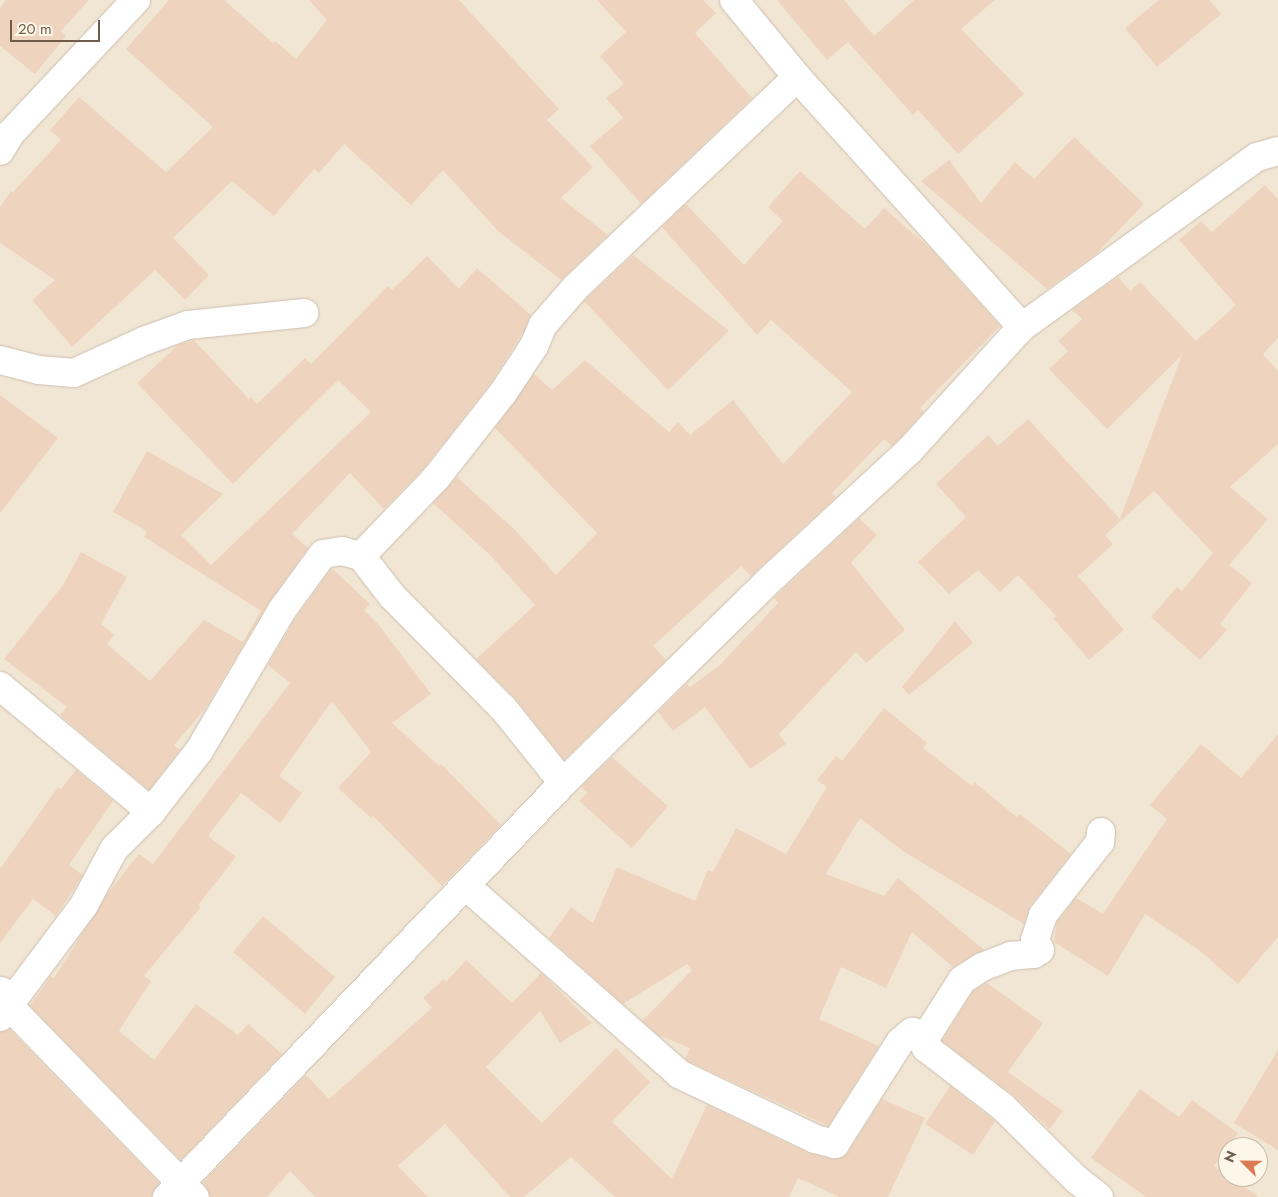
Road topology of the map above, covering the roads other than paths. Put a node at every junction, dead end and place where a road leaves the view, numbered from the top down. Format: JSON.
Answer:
{"nodes":[{"id":1,"x":136,"y":0,"type":"edge"},
{"id":2,"x":734,"y":0,"type":"edge"},
{"id":3,"x":797,"y":77,"type":"junction"},
{"id":4,"x":0,"y":151,"type":"edge"},
{"id":5,"x":1278,"y":151,"type":"edge"},
{"id":6,"x":304,"y":313,"type":"dead end"},
{"id":7,"x":1022,"y":327,"type":"junction"},
{"id":8,"x":0,"y":360,"type":"edge"},
{"id":9,"x":361,"y":556,"type":"junction"},
{"id":10,"x":0,"y":686,"type":"edge"},
{"id":11,"x":563,"y":783,"type":"junction"},
{"id":12,"x":151,"y":812,"type":"junction"},
{"id":13,"x":1101,"y":832,"type":"dead end"},
{"id":14,"x":466,"y":886,"type":"junction"},
{"id":15,"x":3,"y":1005,"type":"edge"},
{"id":16,"x":927,"y":1035,"type":"junction"},
{"id":17,"x":181,"y":1192,"type":"edge"},
{"id":18,"x":1099,"y":1197,"type":"edge"}],
"edges":[{"from":1,"to":4,"type":"street"},
{"from":2,"to":3,"type":"street"},
{"from":3,"to":7,"type":"street"},
{"from":3,"to":9,"type":"street"},
{"from":5,"to":7,"type":"street"},
{"from":6,"to":8,"type":"street"},
{"from":7,"to":11,"type":"street"},
{"from":9,"to":11,"type":"street"},
{"from":9,"to":12,"type":"street"},
{"from":10,"to":12,"type":"street"},
{"from":11,"to":14,"type":"street"},
{"from":12,"to":15,"type":"street"},
{"from":13,"to":16,"type":"street"},
{"from":14,"to":16,"type":"street"},
{"from":14,"to":17,"type":"street"},
{"from":15,"to":17,"type":"street"},
{"from":16,"to":18,"type":"street"}]}
